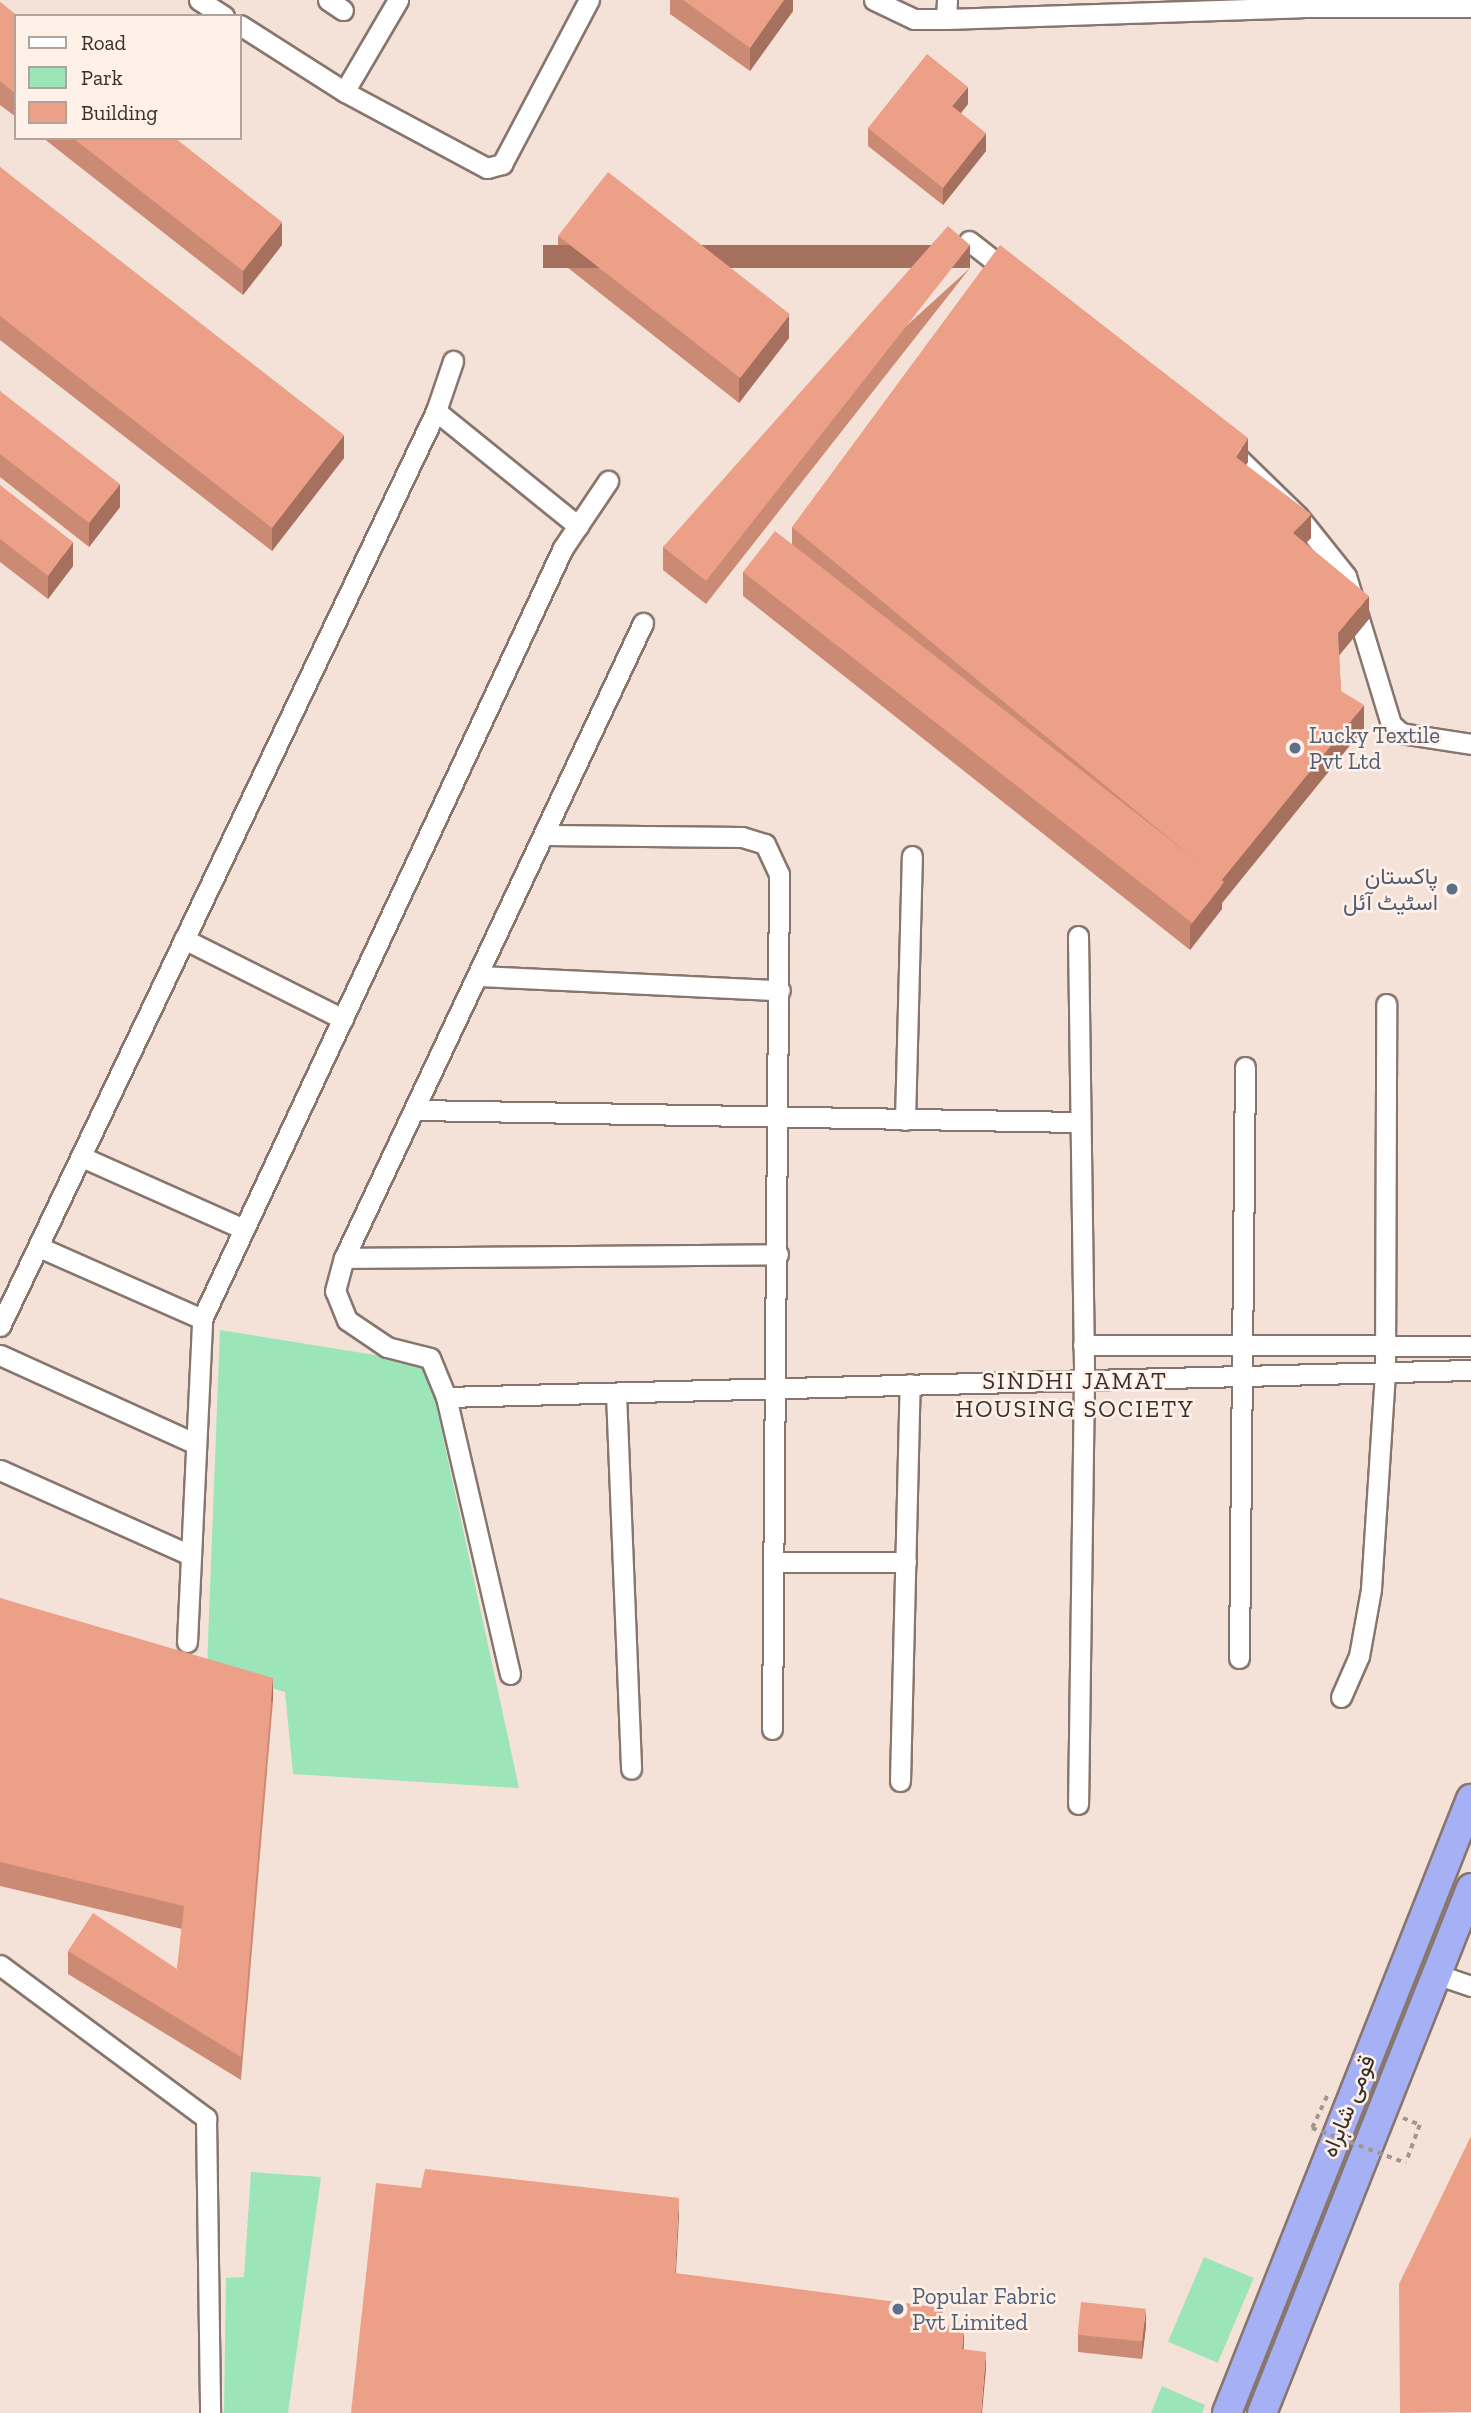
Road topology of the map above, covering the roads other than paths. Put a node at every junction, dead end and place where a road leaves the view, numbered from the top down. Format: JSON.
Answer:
{"nodes":[{"id":1,"x":199,"y":0,"type":"edge"},
{"id":2,"x":398,"y":0,"type":"edge"},
{"id":3,"x":589,"y":0,"type":"edge"},
{"id":4,"x":874,"y":0,"type":"edge"},
{"id":5,"x":1471,"y":8,"type":"edge"},
{"id":6,"x":946,"y":10,"type":"edge"},
{"id":7,"x":221,"y":14,"type":"edge"},
{"id":8,"x":242,"y":26,"type":"edge"},
{"id":9,"x":347,"y":87,"type":"dead end"},
{"id":10,"x":969,"y":242,"type":"edge"},
{"id":11,"x":1023,"y":284,"type":"edge"},
{"id":12,"x":453,"y":361,"type":"dead end"},
{"id":13,"x":436,"y":411,"type":"junction"},
{"id":14,"x":1206,"y":430,"type":"edge"},
{"id":15,"x":608,"y":481,"type":"dead end"},
{"id":16,"x":578,"y":526,"type":"junction"},
{"id":17,"x":643,"y":624,"type":"dead end"},
{"id":18,"x":1471,"y":744,"type":"edge"},
{"id":19,"x":546,"y":835,"type":"junction"},
{"id":20,"x":912,"y":856,"type":"dead end"},
{"id":21,"x":1078,"y":936,"type":"dead end"},
{"id":22,"x":184,"y":939,"type":"junction"},
{"id":23,"x":478,"y":976,"type":"junction"},
{"id":24,"x":780,"y":990,"type":"junction"},
{"id":25,"x":1386,"y":1004,"type":"dead end"},
{"id":26,"x":343,"y":1018,"type":"junction"},
{"id":27,"x":1245,"y":1067,"type":"dead end"},
{"id":28,"x":417,"y":1110,"type":"junction"},
{"id":29,"x":780,"y":1118,"type":"junction"},
{"id":30,"x":905,"y":1120,"type":"junction"},
{"id":31,"x":1080,"y":1122,"type":"junction"},
{"id":32,"x":82,"y":1157,"type":"junction"},
{"id":33,"x":244,"y":1229,"type":"junction"},
{"id":34,"x":39,"y":1247,"type":"junction"},
{"id":35,"x":778,"y":1254,"type":"junction"},
{"id":36,"x":344,"y":1258,"type":"junction"},
{"id":37,"x":202,"y":1319,"type":"junction"},
{"id":38,"x":0,"y":1326,"type":"edge"},
{"id":39,"x":1242,"y":1344,"type":"junction"},
{"id":40,"x":1083,"y":1345,"type":"junction"},
{"id":41,"x":1383,"y":1345,"type":"junction"},
{"id":42,"x":1471,"y":1346,"type":"edge"},
{"id":43,"x":0,"y":1354,"type":"edge"},
{"id":44,"x":1471,"y":1370,"type":"edge"},
{"id":45,"x":1385,"y":1372,"type":"junction"},
{"id":46,"x":1242,"y":1376,"type":"junction"},
{"id":47,"x":1084,"y":1380,"type":"junction"},
{"id":48,"x":910,"y":1384,"type":"junction"},
{"id":49,"x":776,"y":1388,"type":"junction"},
{"id":50,"x":616,"y":1392,"type":"junction"},
{"id":51,"x":446,"y":1397,"type":"junction"},
{"id":52,"x":194,"y":1443,"type":"junction"},
{"id":53,"x":0,"y":1470,"type":"edge"},
{"id":54,"x":190,"y":1556,"type":"junction"},
{"id":55,"x":774,"y":1562,"type":"junction"},
{"id":56,"x":906,"y":1563,"type":"junction"},
{"id":57,"x":187,"y":1642,"type":"dead end"},
{"id":58,"x":1239,"y":1658,"type":"dead end"},
{"id":59,"x":510,"y":1674,"type":"dead end"},
{"id":60,"x":1341,"y":1697,"type":"dead end"},
{"id":61,"x":772,"y":1729,"type":"dead end"},
{"id":62,"x":631,"y":1769,"type":"dead end"},
{"id":63,"x":900,"y":1781,"type":"dead end"},
{"id":64,"x":1471,"y":1799,"type":"edge"},
{"id":65,"x":1078,"y":1804,"type":"dead end"},
{"id":66,"x":1471,"y":1888,"type":"edge"},
{"id":67,"x":0,"y":1965,"type":"edge"},
{"id":68,"x":1436,"y":1973,"type":"junction"},
{"id":69,"x":1471,"y":1986,"type":"edge"},
{"id":70,"x":210,"y":2413,"type":"edge"},
{"id":71,"x":1227,"y":2413,"type":"edge"},
{"id":72,"x":1262,"y":2413,"type":"edge"}],
"edges":[{"from":1,"to":7,"type":"street"},
{"from":2,"to":9,"type":"street"},
{"from":3,"to":8,"type":"street"},
{"from":4,"to":6,"type":"street"},
{"from":5,"to":6,"type":"street"},
{"from":10,"to":11,"type":"street"},
{"from":12,"to":13,"type":"street"},
{"from":13,"to":16,"type":"street"},
{"from":13,"to":22,"type":"street"},
{"from":14,"to":18,"type":"street"},
{"from":15,"to":16,"type":"street"},
{"from":16,"to":26,"type":"street"},
{"from":17,"to":19,"type":"street"},
{"from":19,"to":23,"type":"street"},
{"from":19,"to":24,"type":"street"},
{"from":20,"to":30,"type":"street"},
{"from":21,"to":31,"type":"street"},
{"from":22,"to":26,"type":"street"},
{"from":22,"to":32,"type":"street"},
{"from":23,"to":24,"type":"street"},
{"from":23,"to":28,"type":"street"},
{"from":24,"to":29,"type":"street"},
{"from":25,"to":41,"type":"street"},
{"from":26,"to":33,"type":"street"},
{"from":27,"to":39,"type":"street"},
{"from":28,"to":29,"type":"street"},
{"from":28,"to":36,"type":"street"},
{"from":29,"to":30,"type":"street"},
{"from":29,"to":35,"type":"street"},
{"from":30,"to":31,"type":"street"},
{"from":31,"to":40,"type":"street"},
{"from":32,"to":33,"type":"street"},
{"from":32,"to":34,"type":"street"},
{"from":33,"to":37,"type":"street"},
{"from":34,"to":37,"type":"street"},
{"from":34,"to":38,"type":"street"},
{"from":35,"to":36,"type":"street"},
{"from":35,"to":49,"type":"street"},
{"from":36,"to":51,"type":"street"},
{"from":37,"to":52,"type":"street"},
{"from":39,"to":40,"type":"street"},
{"from":39,"to":41,"type":"street"},
{"from":39,"to":46,"type":"street"},
{"from":40,"to":47,"type":"street"},
{"from":41,"to":42,"type":"street"},
{"from":41,"to":45,"type":"street"},
{"from":43,"to":52,"type":"street"},
{"from":44,"to":45,"type":"street"},
{"from":45,"to":46,"type":"street"},
{"from":45,"to":60,"type":"street"},
{"from":46,"to":47,"type":"street"},
{"from":46,"to":58,"type":"street"},
{"from":47,"to":48,"type":"street"},
{"from":47,"to":65,"type":"street"},
{"from":48,"to":49,"type":"street"},
{"from":48,"to":56,"type":"street"},
{"from":49,"to":50,"type":"street"},
{"from":49,"to":55,"type":"street"},
{"from":50,"to":51,"type":"street"},
{"from":50,"to":62,"type":"street"},
{"from":51,"to":59,"type":"street"},
{"from":52,"to":54,"type":"street"},
{"from":53,"to":54,"type":"street"},
{"from":54,"to":57,"type":"street"},
{"from":55,"to":56,"type":"street"},
{"from":55,"to":61,"type":"street"},
{"from":56,"to":63,"type":"street"},
{"from":64,"to":71,"type":"highway","name":"قومی شاہراہ"},
{"from":66,"to":68,"type":"highway","name":"قومی شاہراہ"},
{"from":67,"to":70,"type":"street"},
{"from":68,"to":69,"type":"street"},
{"from":68,"to":72,"type":"highway","name":"قومی شاہراہ"}]}
